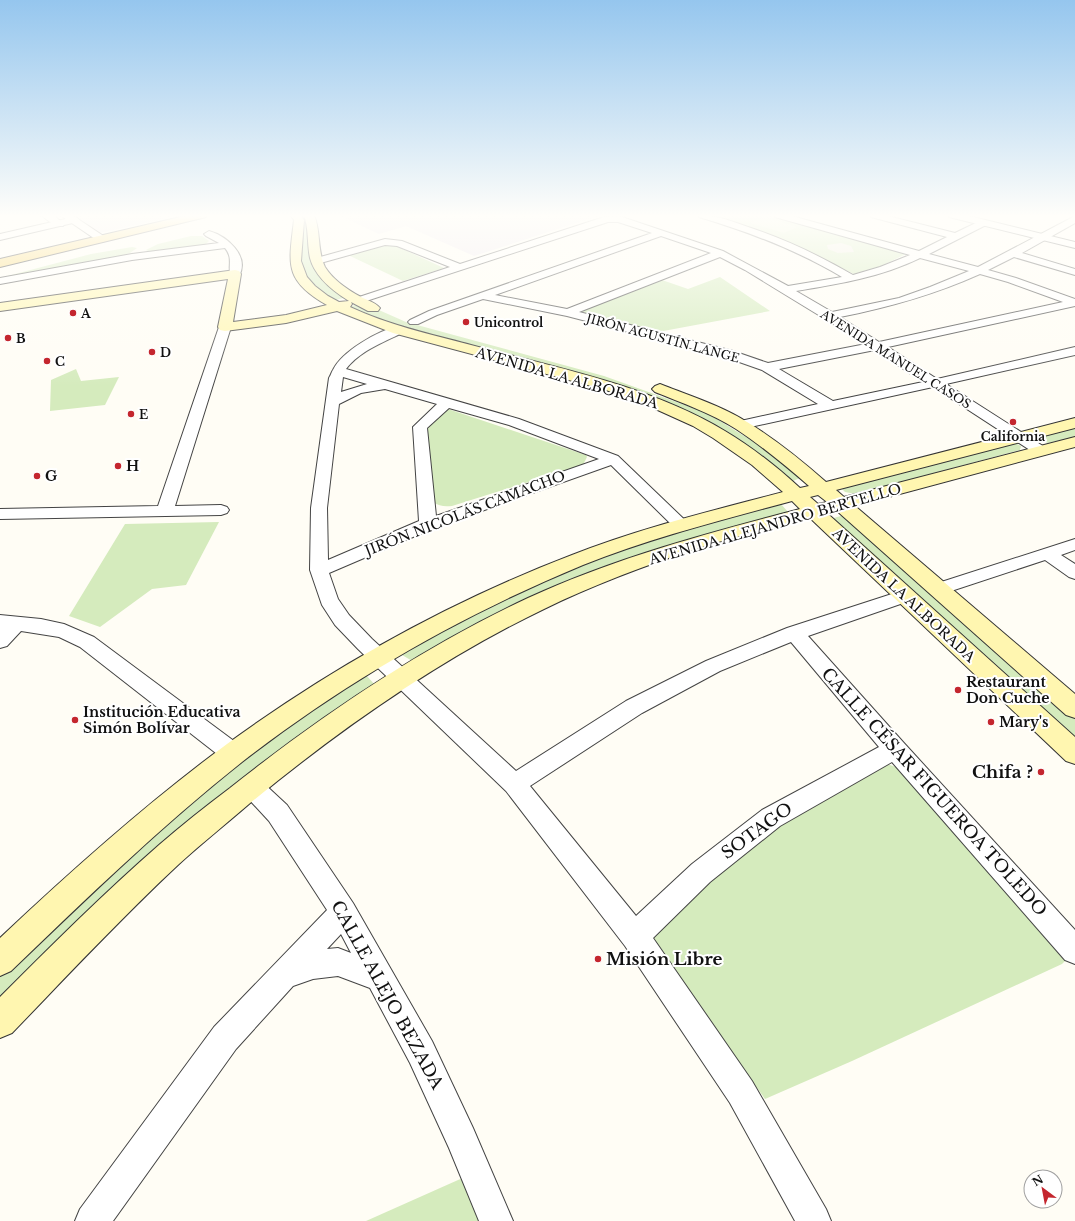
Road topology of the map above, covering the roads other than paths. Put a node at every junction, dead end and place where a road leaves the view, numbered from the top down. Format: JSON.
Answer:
{"nodes":[{"id":1,"x":49,"y":272,"type":"edge"},
{"id":2,"x":299,"y":272,"type":"edge"},
{"id":3,"x":324,"y":272,"type":"edge"},
{"id":4,"x":443,"y":272,"type":"edge"},
{"id":5,"x":551,"y":272,"type":"edge"},
{"id":6,"x":672,"y":272,"type":"edge"},
{"id":7,"x":754,"y":272,"type":"edge"},
{"id":8,"x":840,"y":272,"type":"edge"},
{"id":9,"x":871,"y":272,"type":"edge"},
{"id":10,"x":975,"y":272,"type":"edge"},
{"id":11,"x":981,"y":272,"type":"edge"},
{"id":12,"x":235,"y":274,"type":"joint"},
{"id":13,"x":851,"y":278,"type":"junction"},
{"id":14,"x":0,"y":281,"type":"edge"},
{"id":15,"x":786,"y":290,"type":"junction"},
{"id":16,"x":484,"y":296,"type":"junction"},
{"id":17,"x":357,"y":301,"type":"junction"},
{"id":18,"x":1075,"y":303,"type":"edge"},
{"id":19,"x":0,"y":307,"type":"edge"},
{"id":20,"x":337,"y":307,"type":"junction"},
{"id":21,"x":568,"y":313,"type":"junction"},
{"id":22,"x":830,"y":316,"type":"junction"},
{"id":23,"x":414,"y":322,"type":"junction"},
{"id":24,"x":225,"y":327,"type":"junction"},
{"id":25,"x":398,"y":330,"type":"junction"},
{"id":26,"x":877,"y":346,"type":"junction"},
{"id":27,"x":1075,"y":351,"type":"edge"},
{"id":28,"x":767,"y":367,"type":"junction"},
{"id":29,"x":338,"y":371,"type":"junction"},
{"id":30,"x":935,"y":383,"type":"junction"},
{"id":31,"x":384,"y":385,"type":"junction"},
{"id":32,"x":334,"y":402,"type":"junction"},
{"id":33,"x":446,"y":403,"type":"junction"},
{"id":34,"x":831,"y":406,"type":"junction"},
{"id":35,"x":1075,"y":423,"type":"edge"},
{"id":36,"x":741,"y":426,"type":"junction"},
{"id":37,"x":1020,"y":437,"type":"junction"},
{"id":38,"x":1075,"y":442,"type":"edge"},
{"id":39,"x":1041,"y":451,"type":"junction"},
{"id":40,"x":613,"y":459,"type":"junction"},
{"id":41,"x":822,"y":488,"type":"junction"},
{"id":42,"x":796,"y":495,"type":"junction"},
{"id":43,"x":841,"y":504,"type":"junction"},
{"id":44,"x":165,"y":510,"type":"junction"},
{"id":45,"x":221,"y":510,"type":"dead end"},
{"id":46,"x":814,"y":512,"type":"junction"},
{"id":47,"x":0,"y":514,"type":"edge"},
{"id":48,"x":428,"y":524,"type":"junction"},
{"id":49,"x":682,"y":525,"type":"junction"},
{"id":50,"x":1075,"y":544,"type":"edge"},
{"id":51,"x":1047,"y":553,"type":"junction"},
{"id":52,"x":319,"y":570,"type":"junction"},
{"id":53,"x":1075,"y":573,"type":"edge"},
{"id":54,"x":939,"y":589,"type":"junction"},
{"id":55,"x":905,"y":596,"type":"junction"},
{"id":56,"x":9,"y":622,"type":"edge"},
{"id":57,"x":794,"y":633,"type":"junction"},
{"id":58,"x":0,"y":641,"type":"edge"},
{"id":59,"x":379,"y":657,"type":"junction"},
{"id":60,"x":401,"y":678,"type":"junction"},
{"id":61,"x":1075,"y":708,"type":"edge"},
{"id":62,"x":895,"y":749,"type":"junction"},
{"id":63,"x":1075,"y":753,"type":"edge"},
{"id":64,"x":234,"y":754,"type":"junction"},
{"id":65,"x":514,"y":784,"type":"junction"},
{"id":66,"x":251,"y":786,"type":"junction"},
{"id":67,"x":344,"y":912,"type":"junction"},
{"id":68,"x":635,"y":936,"type":"junction"},
{"id":69,"x":1075,"y":950,"type":"edge"},
{"id":70,"x":0,"y":960,"type":"edge"},
{"id":71,"x":284,"y":975,"type":"junction"},
{"id":72,"x":380,"y":977,"type":"junction"},
{"id":73,"x":0,"y":1021,"type":"edge"},
{"id":74,"x":92,"y":1221,"type":"edge"},
{"id":75,"x":496,"y":1221,"type":"edge"},
{"id":76,"x":814,"y":1221,"type":"edge"}],
"edges":[{"from":1,"to":14,"type":"street"},
{"from":2,"to":20,"type":"main road","name":"AVENIDA LA ALBORADA"},
{"from":3,"to":17,"type":"main road","name":"AVENIDA LA ALBORADA"},
{"from":4,"to":17,"type":"street","name":"AVENIDA MANUEL CASOS"},
{"from":5,"to":16,"type":"street"},
{"from":6,"to":21,"type":"street"},
{"from":7,"to":15,"type":"street","name":"AVENIDA MANUEL CASOS"},
{"from":8,"to":13,"type":"street"},
{"from":9,"to":13,"type":"street"},
{"from":10,"to":22,"type":"street"},
{"from":11,"to":18,"type":"street"},
{"from":12,"to":19,"type":"main road"},
{"from":12,"to":24,"type":"main road"},
{"from":13,"to":15,"type":"street"},
{"from":15,"to":22,"type":"street","name":"AVENIDA MANUEL CASOS"},
{"from":16,"to":21,"type":"street","name":"JIRÓN AGUSTÍN LANGE"},
{"from":16,"to":23,"type":"street"},
{"from":17,"to":20,"type":"main road"},
{"from":17,"to":23,"type":"main road","name":"AVENIDA LA ALBORADA"},
{"from":18,"to":26,"type":"street"},
{"from":20,"to":24,"type":"main road"},
{"from":20,"to":25,"type":"main road","name":"AVENIDA LA ALBORADA"},
{"from":21,"to":28,"type":"street","name":"JIRÓN AGUSTÍN LANGE"},
{"from":22,"to":26,"type":"street","name":"AVENIDA MANUEL CASOS"},
{"from":23,"to":36,"type":"main road","name":"AVENIDA LA ALBORADA"},
{"from":24,"to":44,"type":"street"},
{"from":25,"to":29,"type":"street"},
{"from":25,"to":42,"type":"main road","name":"AVENIDA LA ALBORADA"},
{"from":26,"to":28,"type":"street"},
{"from":26,"to":30,"type":"street","name":"AVENIDA MANUEL CASOS"},
{"from":27,"to":30,"type":"street"},
{"from":28,"to":34,"type":"street","name":"JIRÓN AGUSTÍN LANGE"},
{"from":29,"to":31,"type":"street"},
{"from":29,"to":32,"type":"street"},
{"from":30,"to":34,"type":"street"},
{"from":30,"to":37,"type":"street","name":"AVENIDA MANUEL CASOS"},
{"from":31,"to":32,"type":"street"},
{"from":31,"to":33,"type":"street"},
{"from":32,"to":52,"type":"street"},
{"from":33,"to":40,"type":"street"},
{"from":33,"to":48,"type":"street"},
{"from":34,"to":36,"type":"street"},
{"from":35,"to":37,"type":"main road","name":"AVENIDA ALEJANDRO BERTELLO"},
{"from":36,"to":41,"type":"main road","name":"AVENIDA LA ALBORADA"},
{"from":37,"to":39,"type":"street","name":"AVENIDA MANUEL CASOS"},
{"from":37,"to":41,"type":"main road","name":"AVENIDA ALEJANDRO BERTELLO"},
{"from":38,"to":39,"type":"main road","name":"AVENIDA ALEJANDRO BERTELLO"},
{"from":39,"to":43,"type":"main road","name":"AVENIDA ALEJANDRO BERTELLO"},
{"from":40,"to":48,"type":"street","name":"JIRÓN NICOLÁS CAMACHO"},
{"from":40,"to":49,"type":"street"},
{"from":41,"to":42,"type":"main road","name":"AVENIDA ALEJANDRO BERTELLO"},
{"from":41,"to":43,"type":"main road","name":"AVENIDA LA ALBORADA"},
{"from":42,"to":46,"type":"main road","name":"AVENIDA LA ALBORADA"},
{"from":42,"to":49,"type":"main road","name":"AVENIDA ALEJANDRO BERTELLO"},
{"from":43,"to":46,"type":"main road","name":"AVENIDA ALEJANDRO BERTELLO"},
{"from":43,"to":54,"type":"main road","name":"AVENIDA LA ALBORADA"},
{"from":44,"to":45,"type":"street"},
{"from":44,"to":47,"type":"street"},
{"from":46,"to":55,"type":"main road","name":"AVENIDA LA ALBORADA"},
{"from":46,"to":60,"type":"main road","name":"AVENIDA ALEJANDRO BERTELLO"},
{"from":48,"to":52,"type":"street","name":"JIRÓN NICOLÁS CAMACHO"},
{"from":49,"to":59,"type":"main road","name":"AVENIDA ALEJANDRO BERTELLO"},
{"from":50,"to":51,"type":"street"},
{"from":51,"to":53,"type":"street"},
{"from":51,"to":54,"type":"street"},
{"from":52,"to":59,"type":"street"},
{"from":54,"to":61,"type":"main road","name":"AVENIDA LA ALBORADA"},
{"from":55,"to":57,"type":"street"},
{"from":55,"to":63,"type":"main road","name":"AVENIDA LA ALBORADA"},
{"from":56,"to":58,"type":"street"},
{"from":56,"to":64,"type":"street"},
{"from":57,"to":62,"type":"street","name":"CALLE CÉSAR FIGUEROA TOLEDO"},
{"from":57,"to":65,"type":"street"},
{"from":59,"to":60,"type":"street"},
{"from":59,"to":64,"type":"main road","name":"AVENIDA ALEJANDRO BERTELLO"},
{"from":60,"to":65,"type":"street"},
{"from":60,"to":66,"type":"main road","name":"AVENIDA ALEJANDRO BERTELLO"},
{"from":62,"to":68,"type":"street","name":"SOTAGO"},
{"from":62,"to":69,"type":"street","name":"CALLE CÉSAR FIGUEROA TOLEDO"},
{"from":64,"to":70,"type":"main road","name":"AVENIDA ALEJANDRO BERTELLO"},
{"from":65,"to":68,"type":"street"},
{"from":66,"to":67,"type":"street","name":"CALLE ALEJO BEZADA"},
{"from":66,"to":73,"type":"main road","name":"AVENIDA ALEJANDRO BERTELLO"},
{"from":67,"to":71,"type":"street"},
{"from":67,"to":72,"type":"street","name":"CALLE ALEJO BEZADA"},
{"from":68,"to":76,"type":"street"},
{"from":71,"to":72,"type":"street"},
{"from":71,"to":74,"type":"street"},
{"from":72,"to":75,"type":"street","name":"CALLE ALEJO BEZADA"}]}
